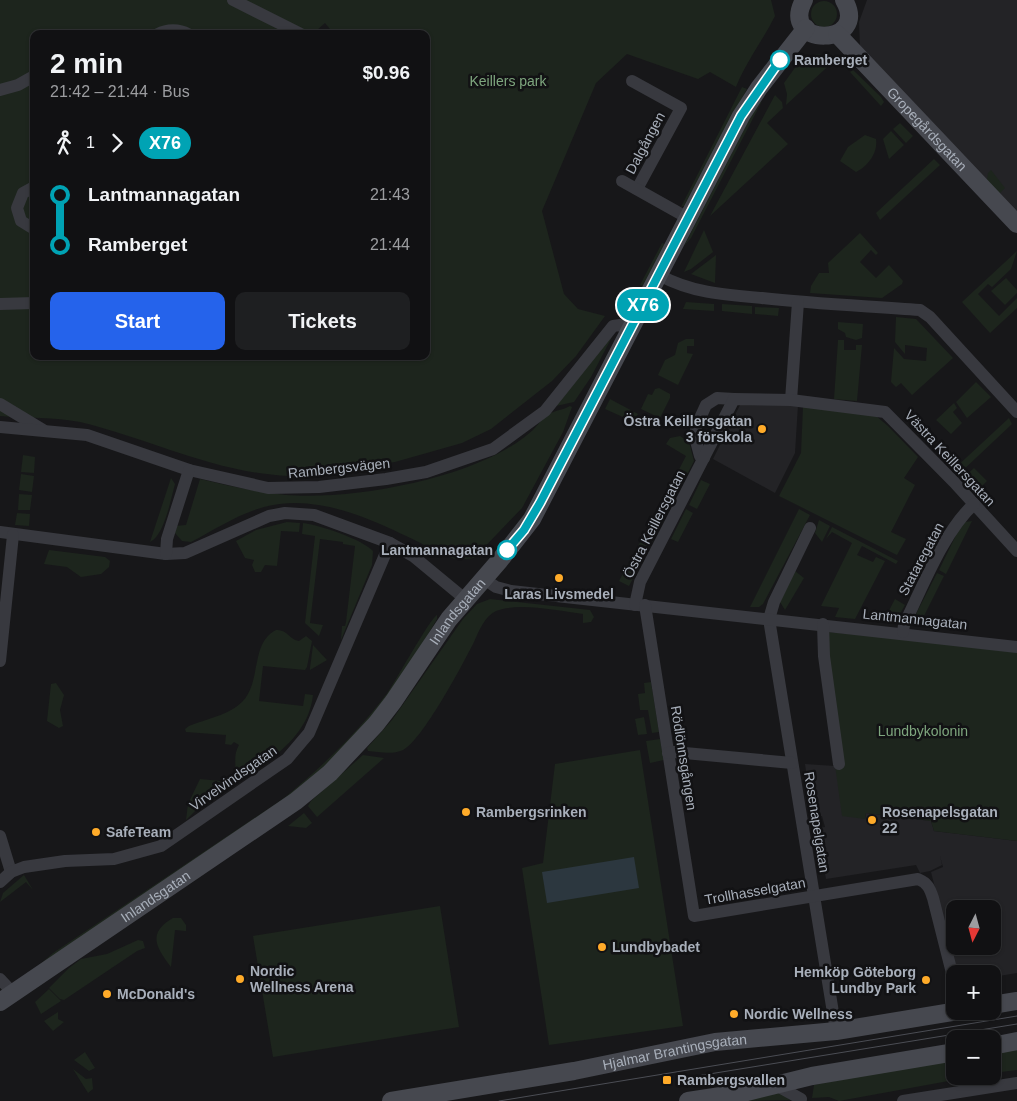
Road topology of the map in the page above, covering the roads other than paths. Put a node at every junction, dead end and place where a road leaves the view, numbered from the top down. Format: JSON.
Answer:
{"nodes":[{"id":1,"x":233,"y":0,"type":"edge"},
{"id":2,"x":804,"y":0,"type":"edge"},
{"id":3,"x":844,"y":0,"type":"edge"},
{"id":4,"x":806,"y":28,"type":"junction"},
{"id":5,"x":293,"y":30,"type":"edge"},
{"id":6,"x":837,"y":34,"type":"junction"},
{"id":7,"x":30,"y":78,"type":"edge"},
{"id":8,"x":632,"y":81,"type":"dead end"},
{"id":9,"x":0,"y":90,"type":"edge"},
{"id":10,"x":622,"y":182,"type":"dead end"},
{"id":11,"x":30,"y":189,"type":"edge"},
{"id":12,"x":637,"y":189,"type":"junction"},
{"id":13,"x":688,"y":218,"type":"junction"},
{"id":14,"x":1017,"y":224,"type":"edge"},
{"id":15,"x":30,"y":227,"type":"edge"},
{"id":16,"x":659,"y":275,"type":"junction"},
{"id":17,"x":798,"y":302,"type":"junction"},
{"id":18,"x":30,"y":303,"type":"edge"},
{"id":19,"x":0,"y":304,"type":"edge"},
{"id":20,"x":631,"y":331,"type":"junction"},
{"id":21,"x":734,"y":399,"type":"junction"},
{"id":22,"x":791,"y":400,"type":"junction"},
{"id":23,"x":0,"y":404,"type":"edge"},
{"id":24,"x":1017,"y":412,"type":"edge"},
{"id":25,"x":0,"y":427,"type":"edge"},
{"id":26,"x":43,"y":430,"type":"junction"},
{"id":27,"x":704,"y":458,"type":"junction"},
{"id":28,"x":189,"y":470,"type":"junction"},
{"id":29,"x":974,"y":504,"type":"junction"},
{"id":30,"x":810,"y":528,"type":"dead end"},
{"id":31,"x":0,"y":532,"type":"edge"},
{"id":32,"x":13,"y":534,"type":"junction"},
{"id":33,"x":390,"y":543,"type":"junction"},
{"id":34,"x":1017,"y":551,"type":"edge"},
{"id":35,"x":166,"y":554,"type":"junction"},
{"id":36,"x":484,"y":579,"type":"junction"},
{"id":37,"x":465,"y":599,"type":"junction"},
{"id":38,"x":643,"y":605,"type":"junction"},
{"id":39,"x":769,"y":619,"type":"junction"},
{"id":40,"x":823,"y":624,"type":"junction"},
{"id":41,"x":903,"y":632,"type":"junction"},
{"id":42,"x":1017,"y":646,"type":"edge"},
{"id":43,"x":0,"y":661,"type":"edge"},
{"id":44,"x":668,"y":754,"type":"junction"},
{"id":45,"x":792,"y":763,"type":"junction"},
{"id":46,"x":839,"y":764,"type":"dead end"},
{"id":47,"x":0,"y":836,"type":"edge"},
{"id":48,"x":11,"y":872,"type":"junction"},
{"id":49,"x":0,"y":882,"type":"edge"},
{"id":50,"x":813,"y":896,"type":"junction"},
{"id":51,"x":694,"y":916,"type":"joint"},
{"id":52,"x":950,"y":965,"type":"edge"},
{"id":53,"x":0,"y":979,"type":"edge"},
{"id":54,"x":7,"y":998,"type":"edge"},
{"id":55,"x":1017,"y":1001,"type":"edge"},
{"id":56,"x":1001,"y":1004,"type":"edge"},
{"id":57,"x":946,"y":1013,"type":"edge"},
{"id":58,"x":0,"y":1017,"type":"edge"},
{"id":59,"x":836,"y":1031,"type":"junction"},
{"id":60,"x":1017,"y":1041,"type":"edge"},
{"id":61,"x":1001,"y":1044,"type":"edge"},
{"id":62,"x":946,"y":1054,"type":"edge"},
{"id":63,"x":812,"y":1076,"type":"junction"},
{"id":64,"x":1017,"y":1083,"type":"edge"},
{"id":65,"x":774,"y":1084,"type":"junction"},
{"id":66,"x":801,"y":1100,"type":"edge"},
{"id":67,"x":391,"y":1101,"type":"edge"},
{"id":68,"x":688,"y":1101,"type":"edge"},
{"id":69,"x":904,"y":1101,"type":"edge"}],
"edges":[{"from":1,"to":5,"type":"street"},
{"from":2,"to":4,"type":"street"},
{"from":3,"to":6,"type":"street"},
{"from":4,"to":6,"type":"street"},
{"from":4,"to":13,"type":"street","name":"Inlandsgatan"},
{"from":6,"to":14,"type":"street","name":"Gropegårdsgatan"},
{"from":7,"to":9,"type":"street"},
{"from":8,"to":12,"type":"street","name":"Dalgången"},
{"from":10,"to":12,"type":"street","name":"Dalgången"},
{"from":11,"to":15,"type":"street"},
{"from":12,"to":13,"type":"street","name":"Dalgången"},
{"from":13,"to":16,"type":"street","name":"Inlandsgatan"},
{"from":16,"to":17,"type":"street"},
{"from":16,"to":20,"type":"street","name":"Inlandsgatan"},
{"from":17,"to":22,"type":"street"},
{"from":17,"to":24,"type":"street"},
{"from":18,"to":19,"type":"street"},
{"from":20,"to":28,"type":"street","name":"Rambergsvägen"},
{"from":20,"to":36,"type":"street","name":"Inlandsgatan"},
{"from":21,"to":22,"type":"street"},
{"from":21,"to":27,"type":"street","name":"Östra Keillersgatan"},
{"from":21,"to":27,"type":"street"},
{"from":22,"to":29,"type":"street","name":"Västra Keillersgatan"},
{"from":23,"to":26,"type":"street"},
{"from":25,"to":26,"type":"street","name":"Rambergsvägen"},
{"from":26,"to":28,"type":"street","name":"Rambergsvägen"},
{"from":27,"to":38,"type":"street","name":"Östra Keillersgatan"},
{"from":28,"to":35,"type":"street"},
{"from":29,"to":34,"type":"street","name":"Västra Keillersgatan"},
{"from":29,"to":41,"type":"street","name":"Stataregatan"},
{"from":30,"to":39,"type":"street"},
{"from":31,"to":32,"type":"street"},
{"from":32,"to":35,"type":"street"},
{"from":32,"to":43,"type":"street"},
{"from":33,"to":35,"type":"street"},
{"from":33,"to":37,"type":"street"},
{"from":33,"to":48,"type":"street","name":"Virvelvindsgatan"},
{"from":36,"to":37,"type":"street","name":"Inlandsgatan"},
{"from":36,"to":38,"type":"street","name":"Lantmannagatan"},
{"from":37,"to":54,"type":"street","name":"Inlandsgatan"},
{"from":38,"to":39,"type":"street","name":"Lantmannagatan"},
{"from":38,"to":44,"type":"street","name":"Rödlönnsgången"},
{"from":39,"to":40,"type":"street","name":"Lantmannagatan"},
{"from":39,"to":45,"type":"street","name":"Rosenapelgatan"},
{"from":40,"to":41,"type":"street","name":"Lantmannagatan"},
{"from":40,"to":46,"type":"street"},
{"from":41,"to":42,"type":"street","name":"Lantmannagatan"},
{"from":44,"to":45,"type":"street"},
{"from":44,"to":51,"type":"street","name":"Rödlönnsgången"},
{"from":45,"to":50,"type":"street","name":"Rosenapelgatan"},
{"from":47,"to":48,"type":"street"},
{"from":48,"to":49,"type":"street","name":"Virvelvindsgatan"},
{"from":50,"to":51,"type":"street","name":"Trollhasselgatan"},
{"from":50,"to":52,"type":"street","name":"Trollhasselgatan"},
{"from":50,"to":59,"type":"street","name":"Rosenapelgatan"},
{"from":53,"to":54,"type":"street"},
{"from":54,"to":58,"type":"street","name":"Inlandsgatan"},
{"from":55,"to":56,"type":"street"},
{"from":57,"to":59,"type":"street","name":"Hjalmar Brantingsgatan"},
{"from":59,"to":67,"type":"street","name":"Hjalmar Brantingsgatan"},
{"from":60,"to":61,"type":"street"},
{"from":62,"to":63,"type":"street"},
{"from":63,"to":65,"type":"street"},
{"from":63,"to":66,"type":"street"},
{"from":64,"to":69,"type":"street"},
{"from":65,"to":66,"type":"street"},
{"from":65,"to":68,"type":"street"}]}
